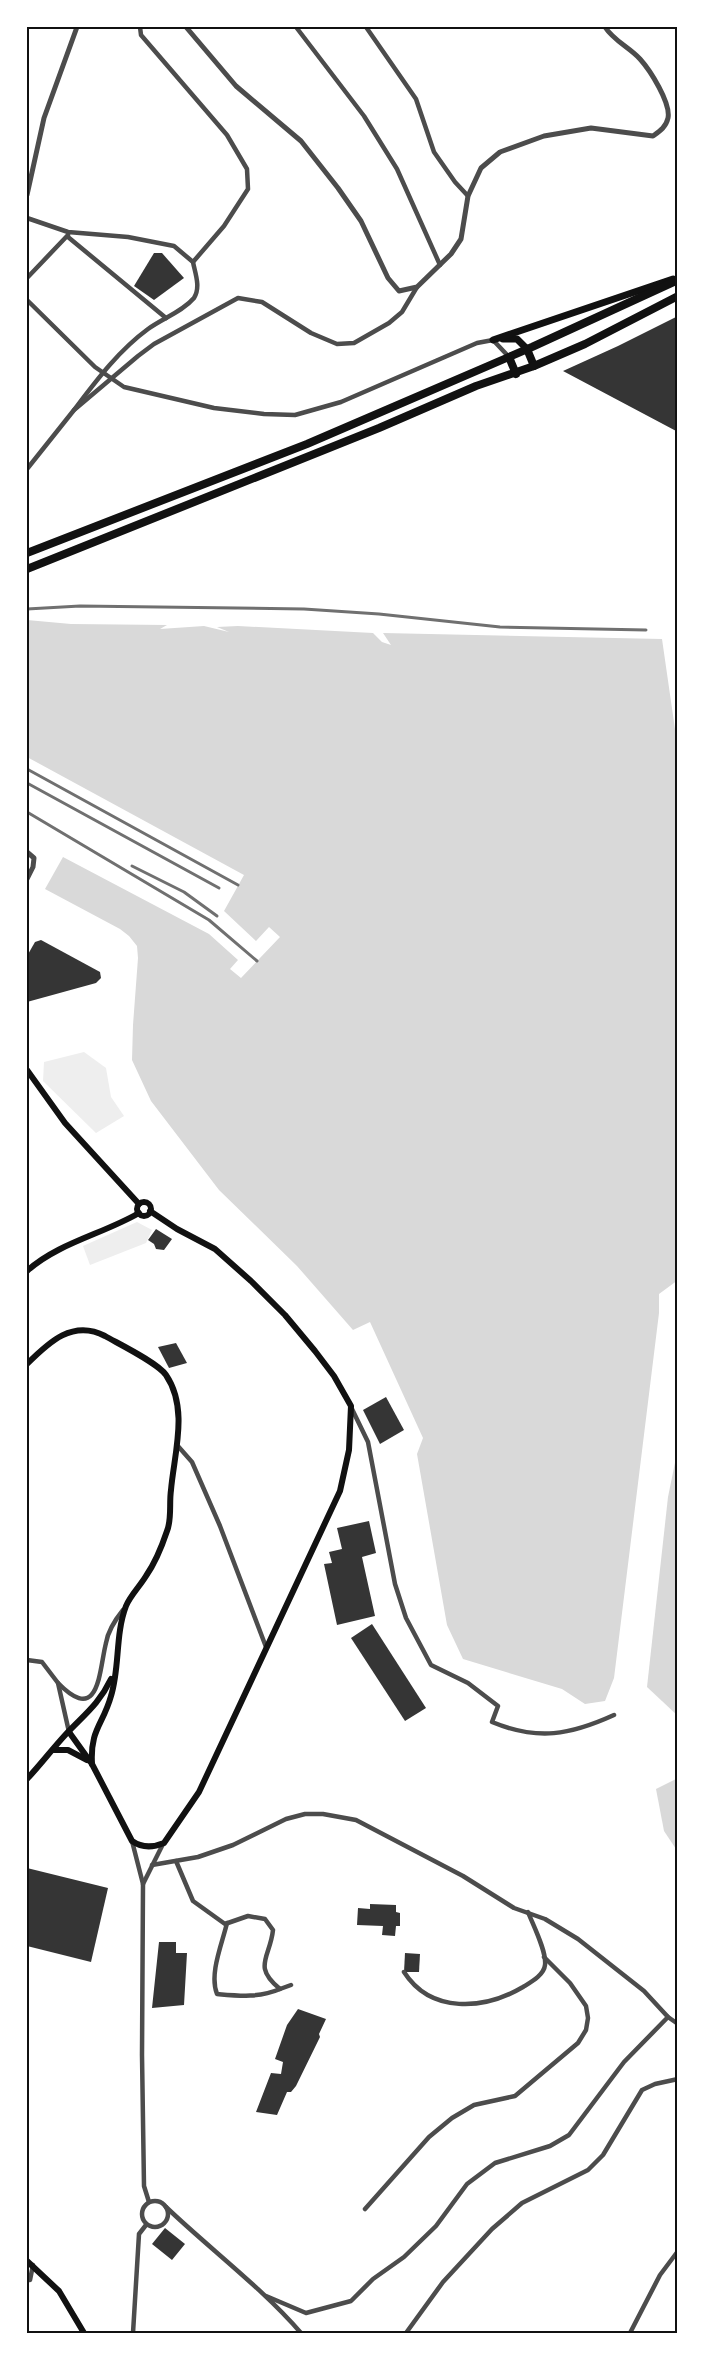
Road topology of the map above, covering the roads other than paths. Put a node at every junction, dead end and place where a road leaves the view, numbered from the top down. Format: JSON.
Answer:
{"nodes":[{"id":1,"x":77,"y":27,"type":"edge"},
{"id":2,"x":140,"y":27,"type":"edge"},
{"id":3,"x":186,"y":27,"type":"edge"},
{"id":4,"x":296,"y":27,"type":"edge"},
{"id":5,"x":366,"y":27,"type":"edge"},
{"id":6,"x":605,"y":27,"type":"edge"},
{"id":7,"x":27,"y":195,"type":"edge"},
{"id":8,"x":468,"y":196,"type":"junction"},
{"id":9,"x":27,"y":218,"type":"edge"},
{"id":10,"x":68,"y":234,"type":"junction"},
{"id":11,"x":193,"y":262,"type":"junction"},
{"id":12,"x":440,"y":265,"type":"junction"},
{"id":13,"x":27,"y":278,"type":"edge"},
{"id":14,"x":678,"y":279,"type":"edge"},
{"id":15,"x":417,"y":286,"type":"junction"},
{"id":16,"x":678,"y":296,"type":"edge"},
{"id":17,"x":27,"y":300,"type":"edge"},
{"id":18,"x":166,"y":318,"type":"junction"},
{"id":19,"x":496,"y":339,"type":"junction"},
{"id":20,"x":527,"y":349,"type":"junction"},
{"id":21,"x":509,"y":357,"type":"junction"},
{"id":22,"x":534,"y":366,"type":"junction"},
{"id":23,"x":102,"y":373,"type":"junction"},
{"id":24,"x":516,"y":374,"type":"junction"},
{"id":25,"x":111,"y":380,"type":"junction"},
{"id":26,"x":74,"y":410,"type":"junction"},
{"id":27,"x":27,"y":469,"type":"edge"},
{"id":28,"x":27,"y":553,"type":"edge"},
{"id":29,"x":27,"y":568,"type":"edge"},
{"id":30,"x":27,"y":852,"type":"edge"},
{"id":31,"x":27,"y":879,"type":"edge"},
{"id":32,"x":27,"y":1070,"type":"edge"},
{"id":33,"x":139,"y":1204,"type":"junction"},
{"id":34,"x":150,"y":1211,"type":"junction"},
{"id":35,"x":139,"y":1213,"type":"junction"},
{"id":36,"x":27,"y":1271,"type":"edge"},
{"id":37,"x":27,"y":1364,"type":"edge"},
{"id":38,"x":351,"y":1406,"type":"junction"},
{"id":39,"x":177,"y":1445,"type":"junction"},
{"id":40,"x":126,"y":1605,"type":"junction"},
{"id":41,"x":266,"y":1647,"type":"junction"},
{"id":42,"x":27,"y":1660,"type":"edge"},
{"id":43,"x":115,"y":1672,"type":"junction"},
{"id":44,"x":58,"y":1683,"type":"junction"},
{"id":45,"x":614,"y":1715,"type":"dead end"},
{"id":46,"x":69,"y":1732,"type":"junction"},
{"id":47,"x":53,"y":1750,"type":"junction"},
{"id":48,"x":92,"y":1764,"type":"junction"},
{"id":49,"x":27,"y":1779,"type":"edge"},
{"id":50,"x":132,"y":1840,"type":"junction"},
{"id":51,"x":164,"y":1843,"type":"junction"},
{"id":52,"x":176,"y":1861,"type":"junction"},
{"id":53,"x":152,"y":1865,"type":"junction"},
{"id":54,"x":143,"y":1884,"type":"junction"},
{"id":55,"x":528,"y":1912,"type":"junction"},
{"id":56,"x":227,"y":1923,"type":"junction"},
{"id":57,"x":544,"y":1957,"type":"junction"},
{"id":58,"x":404,"y":1972,"type":"dead end"},
{"id":59,"x":291,"y":1985,"type":"dead end"},
{"id":60,"x":280,"y":1989,"type":"junction"},
{"id":61,"x":668,"y":2017,"type":"junction"},
{"id":62,"x":678,"y":2024,"type":"edge"},
{"id":63,"x":678,"y":2079,"type":"edge"},
{"id":64,"x":149,"y":2202,"type":"junction"},
{"id":65,"x":166,"y":2207,"type":"junction"},
{"id":66,"x":365,"y":2209,"type":"dead end"},
{"id":67,"x":146,"y":2225,"type":"junction"},
{"id":68,"x":678,"y":2252,"type":"edge"},
{"id":69,"x":30,"y":2263,"type":"edge"},
{"id":70,"x":27,"y":2280,"type":"edge"},
{"id":71,"x":266,"y":2296,"type":"junction"},
{"id":72,"x":84,"y":2333,"type":"edge"},
{"id":73,"x":133,"y":2333,"type":"edge"},
{"id":74,"x":302,"y":2333,"type":"edge"},
{"id":75,"x":406,"y":2333,"type":"edge"},
{"id":76,"x":630,"y":2333,"type":"edge"}],
"edges":[{"from":1,"to":7,"type":"street"},
{"from":2,"to":11,"type":"street"},
{"from":3,"to":15,"type":"street"},
{"from":4,"to":12,"type":"street"},
{"from":5,"to":8,"type":"street"},
{"from":6,"to":8,"type":"street"},
{"from":8,"to":12,"type":"street"},
{"from":9,"to":10,"type":"street"},
{"from":10,"to":11,"type":"street"},
{"from":10,"to":13,"type":"street"},
{"from":10,"to":18,"type":"street"},
{"from":11,"to":18,"type":"street"},
{"from":12,"to":15,"type":"street"},
{"from":14,"to":19,"type":"main road"},
{"from":14,"to":20,"type":"highway"},
{"from":15,"to":25,"type":"street"},
{"from":16,"to":22,"type":"highway"},
{"from":17,"to":23,"type":"street"},
{"from":18,"to":23,"type":"street"},
{"from":19,"to":20,"type":"main road"},
{"from":19,"to":21,"type":"street"},
{"from":19,"to":25,"type":"street"},
{"from":20,"to":21,"type":"highway"},
{"from":20,"to":22,"type":"highway"},
{"from":21,"to":24,"type":"highway"},
{"from":21,"to":28,"type":"highway"},
{"from":22,"to":24,"type":"highway"},
{"from":23,"to":25,"type":"street"},
{"from":23,"to":26,"type":"street"},
{"from":24,"to":29,"type":"highway"},
{"from":25,"to":26,"type":"street"},
{"from":26,"to":27,"type":"street"},
{"from":30,"to":31,"type":"street"},
{"from":32,"to":33,"type":"main road"},
{"from":33,"to":34,"type":"main road"},
{"from":33,"to":35,"type":"main road"},
{"from":34,"to":35,"type":"main road"},
{"from":34,"to":38,"type":"main road"},
{"from":35,"to":36,"type":"main road"},
{"from":37,"to":39,"type":"main road"},
{"from":38,"to":41,"type":"main road"},
{"from":38,"to":45,"type":"street"},
{"from":39,"to":40,"type":"main road"},
{"from":39,"to":41,"type":"street"},
{"from":40,"to":43,"type":"main road"},
{"from":40,"to":44,"type":"street"},
{"from":41,"to":51,"type":"main road"},
{"from":42,"to":44,"type":"street"},
{"from":43,"to":46,"type":"main road"},
{"from":43,"to":48,"type":"main road"},
{"from":44,"to":46,"type":"street"},
{"from":46,"to":47,"type":"main road"},
{"from":46,"to":48,"type":"main road"},
{"from":47,"to":48,"type":"main road"},
{"from":47,"to":49,"type":"main road"},
{"from":48,"to":50,"type":"main road"},
{"from":50,"to":51,"type":"main road"},
{"from":50,"to":54,"type":"street"},
{"from":51,"to":53,"type":"street"},
{"from":52,"to":53,"type":"street"},
{"from":52,"to":55,"type":"street"},
{"from":52,"to":56,"type":"street"},
{"from":53,"to":54,"type":"street"},
{"from":54,"to":64,"type":"street"},
{"from":55,"to":57,"type":"street"},
{"from":55,"to":61,"type":"street"},
{"from":56,"to":60,"type":"street"},
{"from":56,"to":60,"type":"street"},
{"from":57,"to":58,"type":"street"},
{"from":57,"to":66,"type":"street"},
{"from":59,"to":60,"type":"street"},
{"from":61,"to":62,"type":"street"},
{"from":61,"to":71,"type":"street"},
{"from":63,"to":75,"type":"street"},
{"from":64,"to":65,"type":"street"},
{"from":64,"to":67,"type":"street"},
{"from":65,"to":67,"type":"street"},
{"from":65,"to":71,"type":"street"},
{"from":67,"to":73,"type":"street"},
{"from":68,"to":76,"type":"street"},
{"from":69,"to":70,"type":"street"},
{"from":69,"to":72,"type":"main road"},
{"from":71,"to":74,"type":"street"}]}
